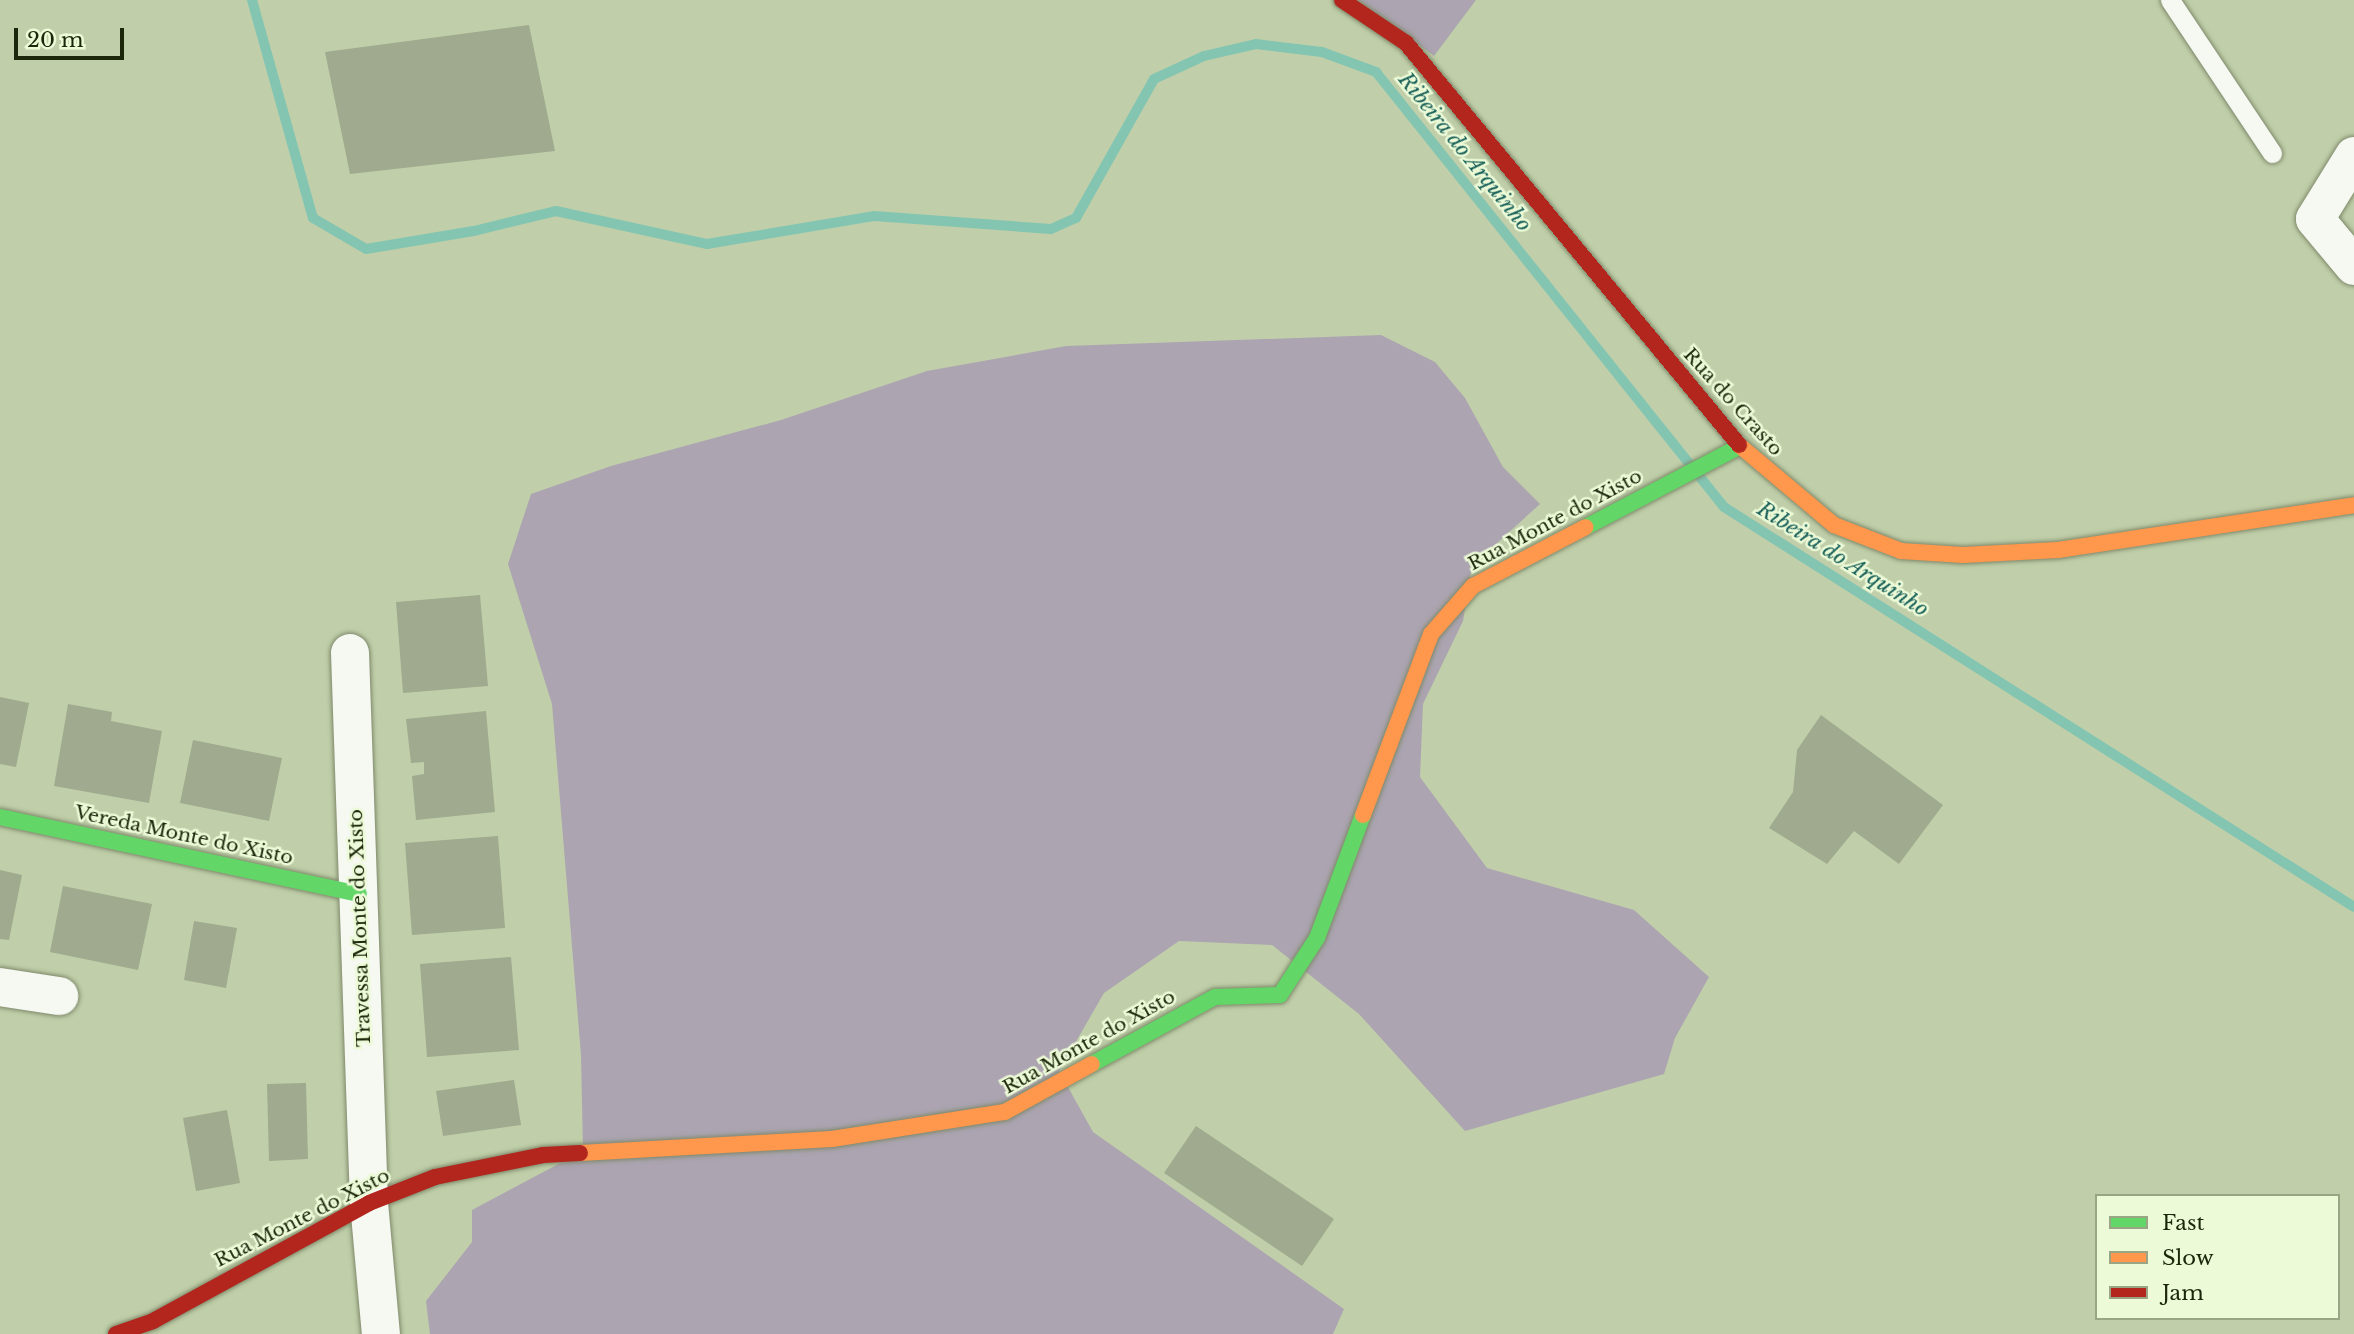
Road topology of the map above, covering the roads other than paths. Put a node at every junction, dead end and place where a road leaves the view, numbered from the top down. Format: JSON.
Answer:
{"nodes":[{"id":1,"x":1342,"y":0,"type":"edge"},
{"id":2,"x":2170,"y":0,"type":"edge"},
{"id":3,"x":2272,"y":153,"type":"dead end"},
{"id":4,"x":2354,"y":156,"type":"edge"},
{"id":5,"x":2354,"y":265,"type":"edge"},
{"id":6,"x":1740,"y":446,"type":"junction"},
{"id":7,"x":2354,"y":505,"type":"edge"},
{"id":8,"x":351,"y":653,"type":"dead end"},
{"id":9,"x":0,"y":817,"type":"edge"},
{"id":10,"x":359,"y":894,"type":"junction"},
{"id":11,"x":0,"y":987,"type":"edge"},
{"id":12,"x":59,"y":996,"type":"dead end"},
{"id":13,"x":369,"y":1203,"type":"junction"},
{"id":14,"x":116,"y":1334,"type":"edge"},
{"id":15,"x":381,"y":1334,"type":"edge"}],
"edges":[{"from":1,"to":6,"type":"street","name":"Rua do Crasto"},
{"from":2,"to":3,"type":"lane"},
{"from":4,"to":5,"type":"street"},
{"from":6,"to":7,"type":"street","name":"Rua do Crasto"},
{"from":6,"to":13,"type":"street","name":"Rua Monte do Xisto"},
{"from":8,"to":10,"type":"street","name":"Travessa Monte do Xisto"},
{"from":9,"to":10,"type":"street","name":"Vereda Monte do Xisto"},
{"from":10,"to":13,"type":"street","name":"Travessa Monte do Xisto"},
{"from":11,"to":12,"type":"street"},
{"from":13,"to":14,"type":"street","name":"Rua Monte do Xisto"},
{"from":13,"to":15,"type":"street","name":"Travessa Monte do Xisto"}]}
